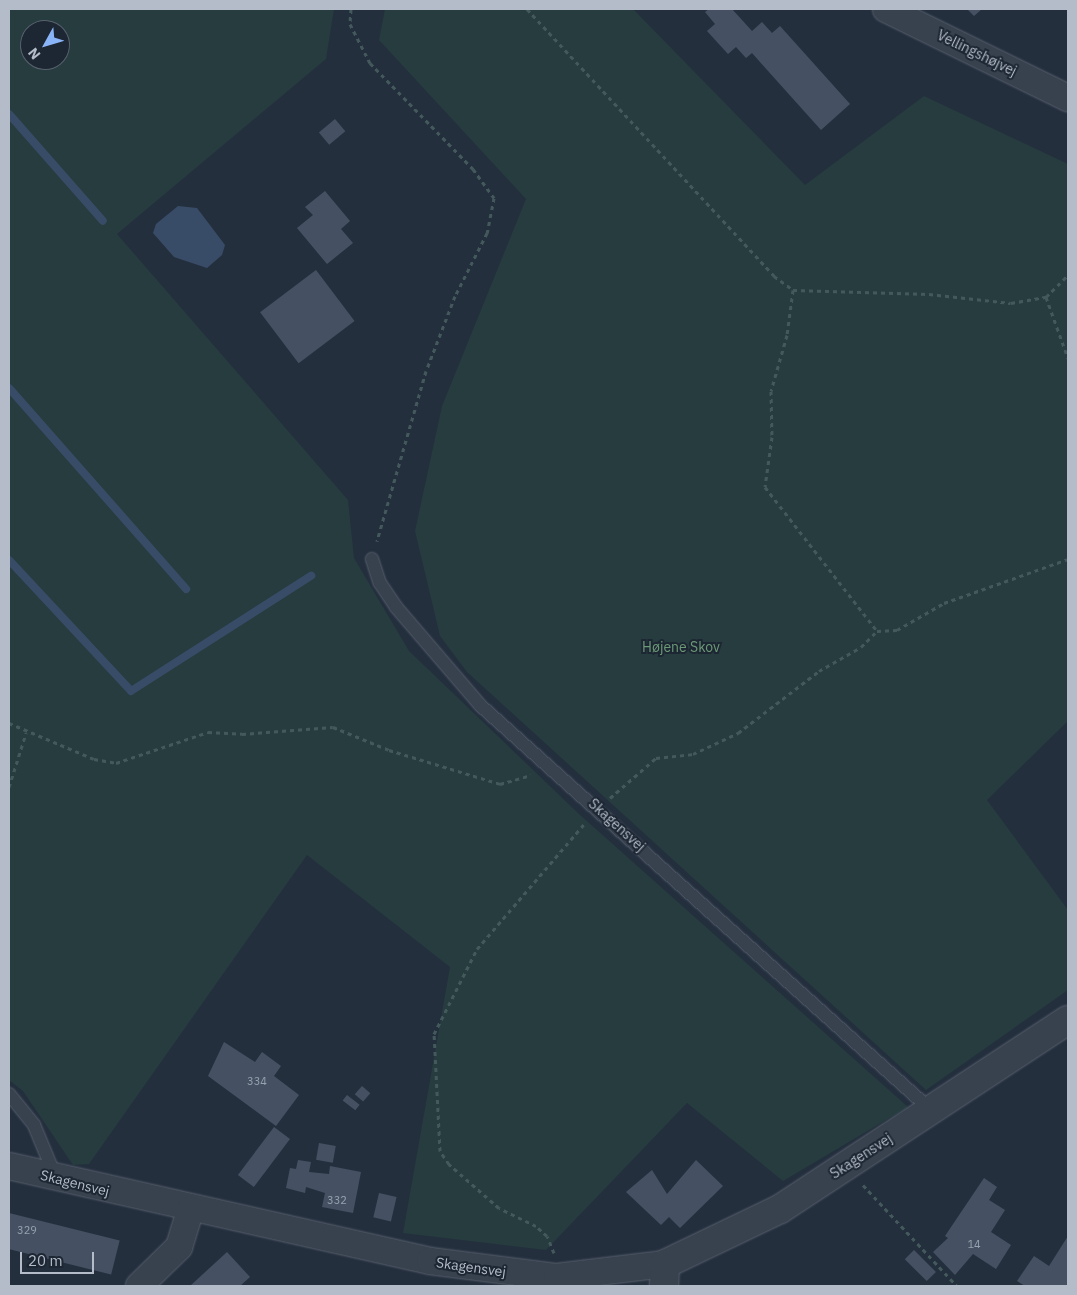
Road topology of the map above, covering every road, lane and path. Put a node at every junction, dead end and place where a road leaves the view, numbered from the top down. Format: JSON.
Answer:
{"nodes":[{"id":1,"x":351,"y":9,"type":"edge"},
{"id":2,"x":527,"y":9,"type":"edge"},
{"id":3,"x":886,"y":9,"type":"edge"},
{"id":4,"x":1068,"y":98,"type":"edge"},
{"id":5,"x":1068,"y":275,"type":"edge"},
{"id":6,"x":793,"y":290,"type":"junction"},
{"id":7,"x":1046,"y":297,"type":"junction"},
{"id":8,"x":1068,"y":358,"type":"edge"},
{"id":9,"x":372,"y":559,"type":"joint"},
{"id":10,"x":1068,"y":559,"type":"edge"},
{"id":11,"x":877,"y":631,"type":"junction"},
{"id":12,"x":9,"y":724,"type":"edge"},
{"id":13,"x":26,"y":733,"type":"junction"},
{"id":14,"x":545,"y":764,"type":"junction"},
{"id":15,"x":9,"y":787,"type":"edge"},
{"id":16,"x":599,"y":808,"type":"junction"},
{"id":17,"x":1068,"y":1020,"type":"edge"},
{"id":18,"x":9,"y":1094,"type":"edge"},
{"id":19,"x":932,"y":1111,"type":"junction"},
{"id":20,"x":9,"y":1166,"type":"edge"},
{"id":21,"x":845,"y":1166,"type":"junction"},
{"id":22,"x":57,"y":1179,"type":"junction"},
{"id":23,"x":190,"y":1210,"type":"junction"},
{"id":24,"x":664,"y":1275,"type":"edge"},
{"id":25,"x":557,"y":1277,"type":"junction"},
{"id":26,"x":139,"y":1286,"type":"edge"},
{"id":27,"x":957,"y":1286,"type":"edge"}],
"edges":[{"from":1,"to":9,"type":"path"},
{"from":2,"to":6,"type":"path"},
{"from":3,"to":4,"type":"street","name":"Vellingshøjvej"},
{"from":5,"to":7,"type":"path"},
{"from":6,"to":7,"type":"path"},
{"from":6,"to":11,"type":"path"},
{"from":7,"to":8,"type":"path"},
{"from":9,"to":14,"type":"lane","name":"Skagensvej"},
{"from":10,"to":11,"type":"path"},
{"from":11,"to":16,"type":"path"},
{"from":12,"to":13,"type":"path"},
{"from":13,"to":14,"type":"path"},
{"from":13,"to":15,"type":"path"},
{"from":14,"to":16,"type":"lane","name":"Skagensvej"},
{"from":16,"to":19,"type":"lane","name":"Skagensvej"},
{"from":16,"to":25,"type":"path"},
{"from":17,"to":19,"type":"street","name":"Skagensvej"},
{"from":18,"to":22,"type":"lane"},
{"from":19,"to":21,"type":"street","name":"Skagensvej"},
{"from":20,"to":22,"type":"street","name":"Skagensvej"},
{"from":21,"to":24,"type":"street","name":"Skagensvej"},
{"from":21,"to":27,"type":"path"},
{"from":22,"to":23,"type":"street","name":"Skagensvej"},
{"from":23,"to":25,"type":"street","name":"Skagensvej"},
{"from":23,"to":26,"type":"street"},
{"from":24,"to":25,"type":"street","name":"Skagensvej"}]}
